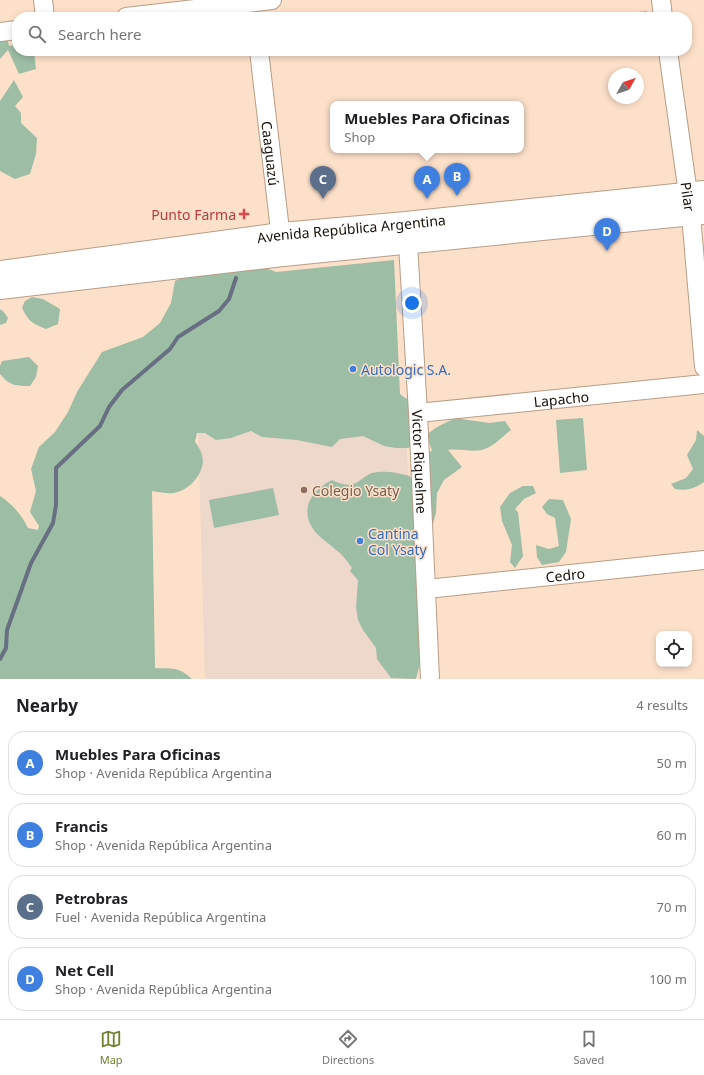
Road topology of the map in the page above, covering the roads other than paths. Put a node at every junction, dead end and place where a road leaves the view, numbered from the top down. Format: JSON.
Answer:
{"nodes":[{"id":1,"x":43,"y":0,"type":"edge"},
{"id":2,"x":272,"y":0,"type":"edge"},
{"id":3,"x":661,"y":0,"type":"edge"},
{"id":4,"x":254,"y":6,"type":"edge"},
{"id":5,"x":44,"y":12,"type":"edge"},
{"id":6,"x":184,"y":12,"type":"edge"},
{"id":7,"x":662,"y":12,"type":"edge"},
{"id":8,"x":12,"y":31,"type":"edge"},
{"id":9,"x":0,"y":32,"type":"edge"},
{"id":10,"x":260,"y":56,"type":"edge"},
{"id":11,"x":669,"y":56,"type":"edge"},
{"id":12,"x":696,"y":193,"type":"edge"},
{"id":13,"x":698,"y":214,"type":"edge"},
{"id":14,"x":280,"y":234,"type":"junction"},
{"id":15,"x":408,"y":244,"type":"junction"},
{"id":16,"x":283,"y":255,"type":"junction"},
{"id":17,"x":0,"y":272,"type":"edge"},
{"id":18,"x":0,"y":288,"type":"edge"},
{"id":19,"x":704,"y":367,"type":"edge"},
{"id":20,"x":704,"y":384,"type":"edge"},
{"id":21,"x":418,"y":414,"type":"junction"},
{"id":22,"x":704,"y":560,"type":"edge"},
{"id":23,"x":427,"y":590,"type":"junction"},
{"id":24,"x":430,"y":679,"type":"edge"}],
"edges":[{"from":1,"to":5,"type":"street"},
{"from":2,"to":4,"type":"street"},
{"from":3,"to":7,"type":"street"},
{"from":4,"to":6,"type":"street"},
{"from":8,"to":9,"type":"street"},
{"from":10,"to":14,"type":"street","name":"Caaguazú"},
{"from":11,"to":12,"type":"street","name":"Pilar"},
{"from":12,"to":13,"type":"street","name":"Pilar"},
{"from":12,"to":14,"type":"highway","name":"Avenida República Argentina"},
{"from":13,"to":15,"type":"highway","name":"Avenida República Argentina"},
{"from":13,"to":19,"type":"street","name":"Pilar"},
{"from":14,"to":16,"type":"street","name":"Caaguazú"},
{"from":14,"to":17,"type":"highway","name":"Avenida República Argentina"},
{"from":15,"to":16,"type":"highway","name":"Avenida República Argentina"},
{"from":15,"to":21,"type":"street","name":"Victor Riquelme"},
{"from":16,"to":18,"type":"highway","name":"Avenida República Argentina"},
{"from":20,"to":21,"type":"street","name":"Lapacho"},
{"from":21,"to":23,"type":"street","name":"Victor Riquelme"},
{"from":22,"to":23,"type":"street","name":"Cedro"},
{"from":23,"to":24,"type":"street","name":"Victor Riquelme"}]}
